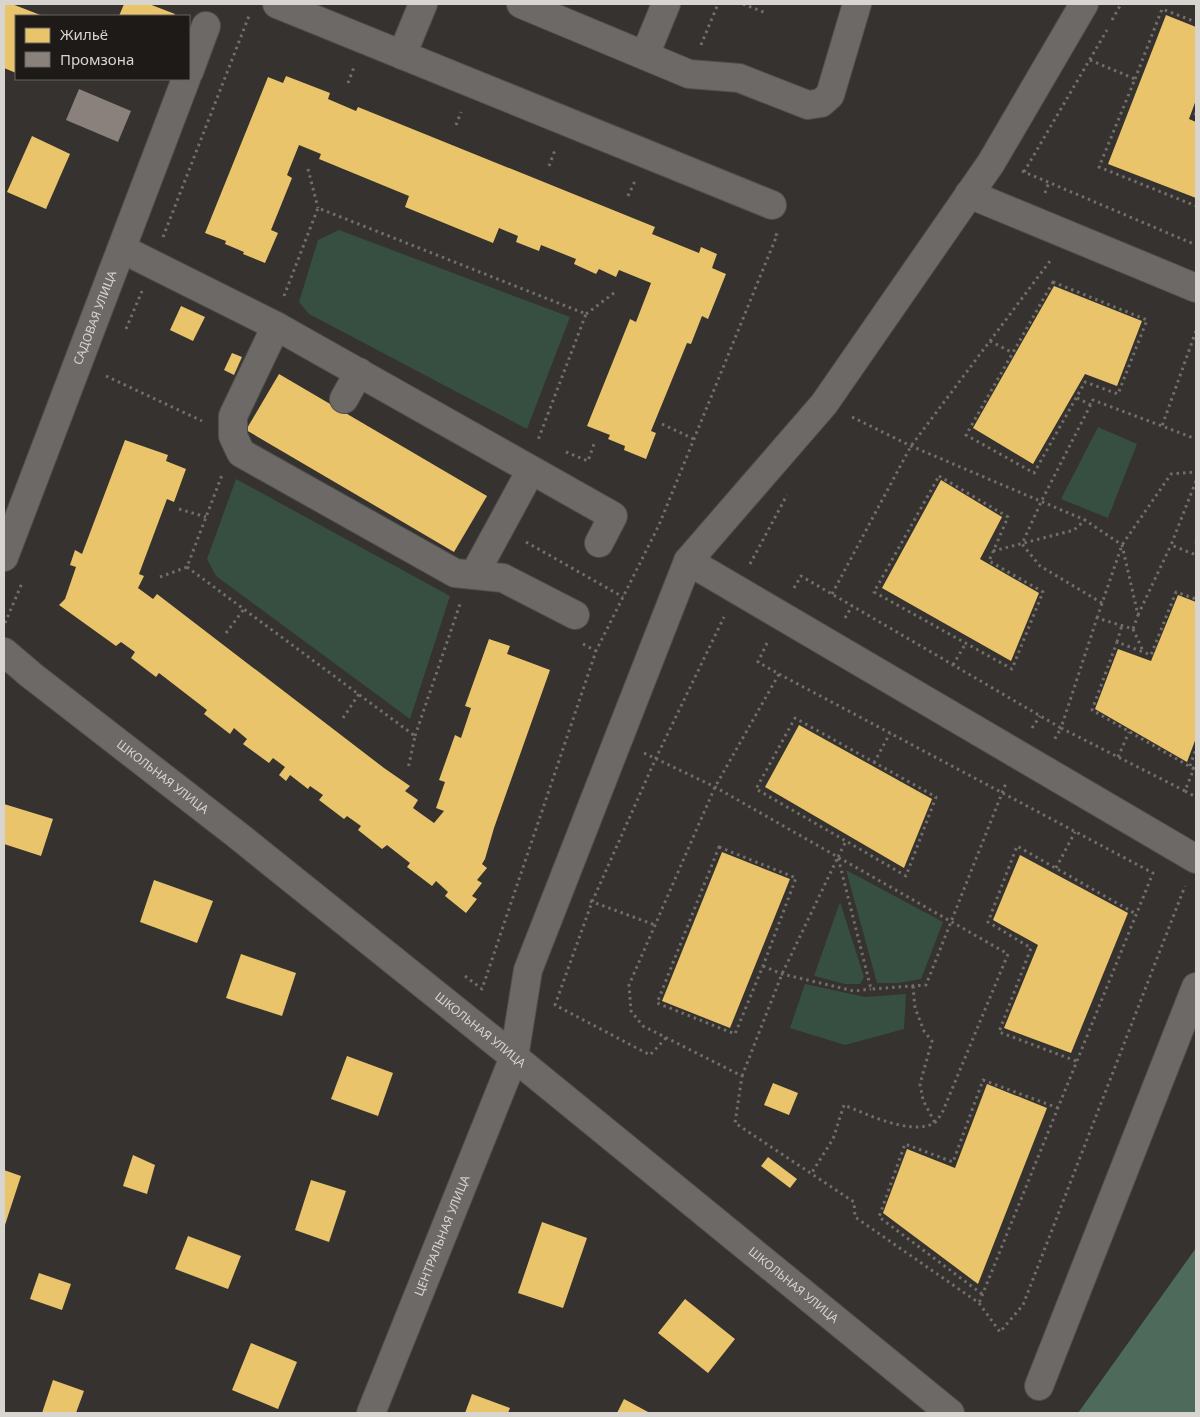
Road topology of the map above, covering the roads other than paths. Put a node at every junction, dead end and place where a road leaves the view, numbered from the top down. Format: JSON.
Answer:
{"nodes":[{"id":1,"x":277,"y":4,"type":"edge"},
{"id":2,"x":423,"y":4,"type":"edge"},
{"id":3,"x":521,"y":4,"type":"edge"},
{"id":4,"x":666,"y":4,"type":"edge"},
{"id":5,"x":857,"y":4,"type":"edge"},
{"id":6,"x":1084,"y":4,"type":"edge"},
{"id":7,"x":206,"y":26,"type":"dead end"},
{"id":8,"x":402,"y":56,"type":"junction"},
{"id":9,"x":645,"y":56,"type":"junction"},
{"id":10,"x":190,"y":69,"type":"edge"},
{"id":11,"x":186,"y":80,"type":"edge"},
{"id":12,"x":969,"y":194,"type":"junction"},
{"id":13,"x":772,"y":205,"type":"dead end"},
{"id":14,"x":122,"y":249,"type":"junction"},
{"id":15,"x":1196,"y":288,"type":"edge"},
{"id":16,"x":276,"y":326,"type":"junction"},
{"id":17,"x":358,"y":372,"type":"junction"},
{"id":18,"x":344,"y":399,"type":"dead end"},
{"id":19,"x":531,"y":470,"type":"junction"},
{"id":20,"x":598,"y":543,"type":"dead end"},
{"id":21,"x":4,"y":557,"type":"edge"},
{"id":22,"x":688,"y":561,"type":"junction"},
{"id":23,"x":469,"y":585,"type":"junction"},
{"id":24,"x":575,"y":615,"type":"dead end"},
{"id":25,"x":4,"y":652,"type":"edge"},
{"id":26,"x":1196,"y":859,"type":"edge"},
{"id":27,"x":1196,"y":987,"type":"edge"},
{"id":28,"x":514,"y":1058,"type":"junction"},
{"id":29,"x":1039,"y":1386,"type":"dead end"},
{"id":30,"x":370,"y":1413,"type":"edge"},
{"id":31,"x":950,"y":1413,"type":"edge"}],
"edges":[{"from":1,"to":8,"type":"street"},
{"from":2,"to":8,"type":"street"},
{"from":3,"to":9,"type":"street"},
{"from":4,"to":9,"type":"street"},
{"from":5,"to":9,"type":"street"},
{"from":6,"to":12,"type":"street","name":"ЦЕНТРАЛЬНАЯ УЛИЦА"},
{"from":7,"to":10,"type":"street"},
{"from":8,"to":13,"type":"street"},
{"from":11,"to":14,"type":"street","name":"САДОВАЯ УЛИЦА"},
{"from":12,"to":15,"type":"street"},
{"from":12,"to":22,"type":"street","name":"ЦЕНТРАЛЬНАЯ УЛИЦА"},
{"from":14,"to":16,"type":"street"},
{"from":14,"to":21,"type":"street","name":"САДОВАЯ УЛИЦА"},
{"from":16,"to":17,"type":"street"},
{"from":16,"to":23,"type":"street"},
{"from":17,"to":18,"type":"street"},
{"from":17,"to":19,"type":"street"},
{"from":19,"to":20,"type":"street"},
{"from":19,"to":23,"type":"street"},
{"from":22,"to":26,"type":"street"},
{"from":22,"to":28,"type":"street","name":"ЦЕНТРАЛЬНАЯ УЛИЦА"},
{"from":23,"to":24,"type":"street"},
{"from":25,"to":28,"type":"street","name":"ШКОЛЬНАЯ УЛИЦА"},
{"from":27,"to":29,"type":"street"},
{"from":28,"to":30,"type":"street","name":"ЦЕНТРАЛЬНАЯ УЛИЦА"},
{"from":28,"to":31,"type":"street","name":"ШКОЛЬНАЯ УЛИЦА"}]}
